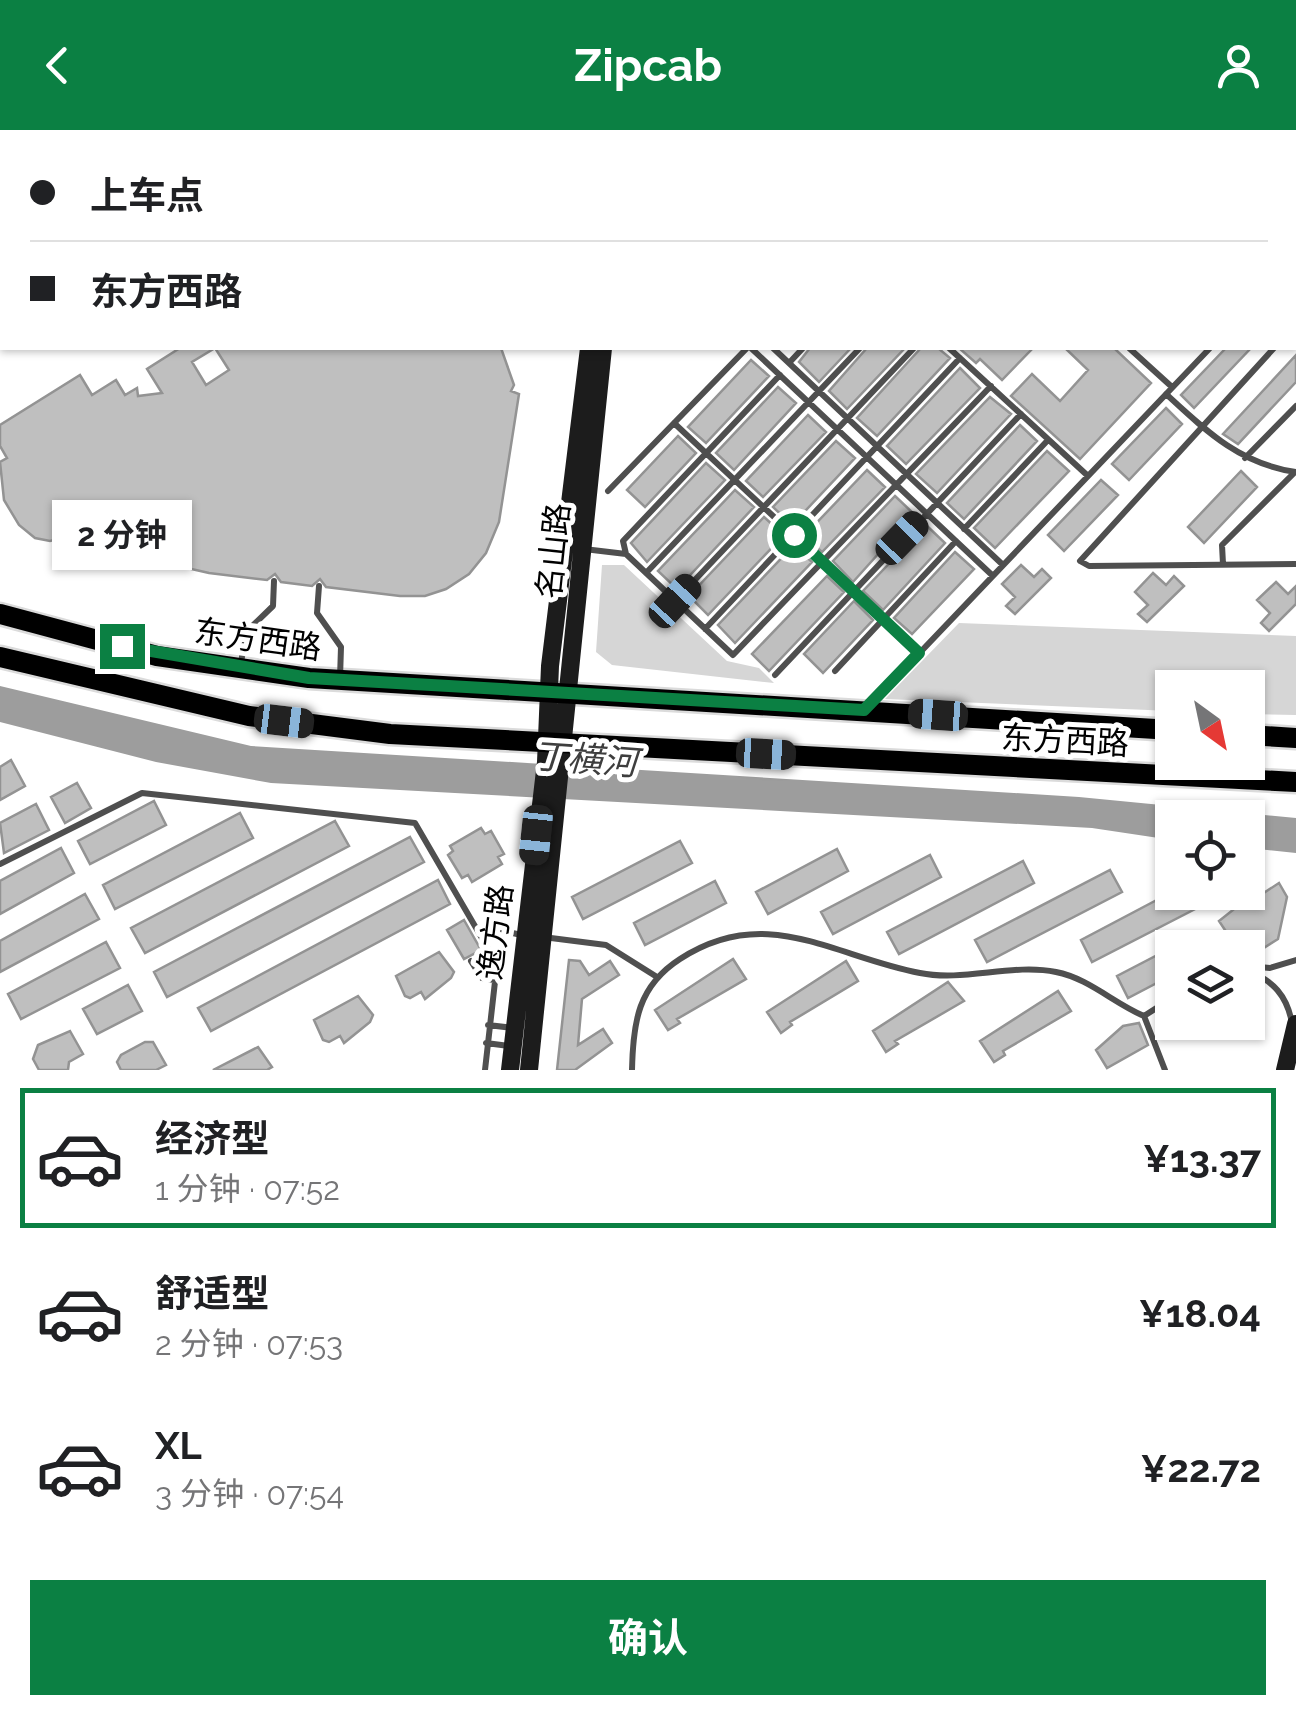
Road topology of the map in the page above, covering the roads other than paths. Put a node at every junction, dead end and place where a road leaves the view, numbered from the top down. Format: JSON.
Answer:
{"nodes":[{"id":1,"x":589,"y":350,"type":"edge"},
{"id":2,"x":603,"y":350,"type":"edge"},
{"id":3,"x":747,"y":350,"type":"edge"},
{"id":4,"x":751,"y":350,"type":"edge"},
{"id":5,"x":775,"y":350,"type":"edge"},
{"id":6,"x":801,"y":350,"type":"edge"},
{"id":7,"x":858,"y":350,"type":"edge"},
{"id":8,"x":912,"y":350,"type":"edge"},
{"id":9,"x":951,"y":350,"type":"edge"},
{"id":10,"x":1130,"y":350,"type":"edge"},
{"id":11,"x":1208,"y":350,"type":"edge"},
{"id":12,"x":1272,"y":350,"type":"edge"},
{"id":13,"x":960,"y":358,"type":"junction"},
{"id":14,"x":789,"y":362,"type":"junction"},
{"id":15,"x":780,"y":375,"type":"junction"},
{"id":16,"x":991,"y":386,"type":"junction"},
{"id":17,"x":819,"y":391,"type":"junction"},
{"id":18,"x":1169,"y":391,"type":"junction"},
{"id":19,"x":808,"y":402,"type":"junction"},
{"id":20,"x":1296,"y":406,"type":"edge"},
{"id":21,"x":1021,"y":414,"type":"junction"},
{"id":22,"x":848,"y":418,"type":"junction"},
{"id":23,"x":674,"y":423,"type":"junction"},
{"id":24,"x":1200,"y":426,"type":"junction"},
{"id":25,"x":837,"y":429,"type":"junction"},
{"id":26,"x":1048,"y":440,"type":"junction"},
{"id":27,"x":877,"y":446,"type":"junction"},
{"id":28,"x":706,"y":453,"type":"junction"},
{"id":29,"x":867,"y":457,"type":"junction"},
{"id":30,"x":1245,"y":458,"type":"junction"},
{"id":31,"x":1295,"y":472,"type":"edge"},
{"id":32,"x":907,"y":474,"type":"junction"},
{"id":33,"x":1088,"y":476,"type":"junction"},
{"id":34,"x":735,"y":480,"type":"junction"},
{"id":35,"x":896,"y":485,"type":"junction"},
{"id":36,"x":608,"y":491,"type":"dead end"},
{"id":37,"x":936,"y":502,"type":"junction"},
{"id":38,"x":764,"y":507,"type":"junction"},
{"id":39,"x":926,"y":513,"type":"junction"},
{"id":40,"x":964,"y":529,"type":"junction"},
{"id":41,"x":794,"y":535,"type":"junction"},
{"id":42,"x":956,"y":542,"type":"junction"},
{"id":43,"x":583,"y":548,"type":"junction"},
{"id":44,"x":626,"y":554,"type":"junction"},
{"id":45,"x":822,"y":562,"type":"junction"},
{"id":46,"x":1223,"y":564,"type":"junction"},
{"id":47,"x":1296,"y":564,"type":"edge"},
{"id":48,"x":1002,"y":566,"type":"junction"},
{"id":49,"x":646,"y":573,"type":"junction"},
{"id":50,"x":993,"y":576,"type":"junction"},
{"id":51,"x":274,"y":581,"type":"dead end"},
{"id":52,"x":319,"y":586,"type":"dead end"},
{"id":53,"x":852,"y":590,"type":"junction"},
{"id":54,"x":675,"y":601,"type":"junction"},
{"id":55,"x":0,"y":614,"type":"edge"},
{"id":56,"x":884,"y":620,"type":"junction"},
{"id":57,"x":705,"y":629,"type":"junction"},
{"id":58,"x":919,"y":653,"type":"junction"},
{"id":59,"x":0,"y":658,"type":"edge"},
{"id":60,"x":240,"y":668,"type":"junction"},
{"id":61,"x":835,"y":671,"type":"dead end"},
{"id":62,"x":775,"y":674,"type":"dead end"},
{"id":63,"x":340,"y":680,"type":"junction"},
{"id":64,"x":559,"y":693,"type":"junction"},
{"id":65,"x":864,"y":710,"type":"junction"},
{"id":66,"x":1155,"y":729,"type":"edge"},
{"id":67,"x":1265,"y":736,"type":"edge"},
{"id":68,"x":1296,"y":738,"type":"edge"},
{"id":69,"x":554,"y":751,"type":"junction"},
{"id":70,"x":1296,"y":782,"type":"edge"},
{"id":71,"x":0,"y":864,"type":"edge"},
{"id":72,"x":491,"y":909,"type":"dead end"},
{"id":73,"x":533,"y":936,"type":"junction"},
{"id":74,"x":1296,"y":960,"type":"edge"},
{"id":75,"x":471,"y":961,"type":"dead end"},
{"id":76,"x":1265,"y":968,"type":"edge"},
{"id":77,"x":657,"y":977,"type":"junction"},
{"id":78,"x":1265,"y":977,"type":"edge"},
{"id":79,"x":494,"y":980,"type":"junction"},
{"id":80,"x":1155,"y":1009,"type":"edge"},
{"id":81,"x":1144,"y":1016,"type":"junction"},
{"id":82,"x":488,"y":1025,"type":"junction"},
{"id":83,"x":1295,"y":1028,"type":"edge"},
{"id":84,"x":514,"y":1037,"type":"junction"},
{"id":85,"x":486,"y":1043,"type":"junction"},
{"id":86,"x":484,"y":1070,"type":"edge"},
{"id":87,"x":510,"y":1070,"type":"edge"},
{"id":88,"x":529,"y":1070,"type":"edge"},
{"id":89,"x":632,"y":1070,"type":"edge"},
{"id":90,"x":1165,"y":1070,"type":"edge"},
{"id":91,"x":1285,"y":1070,"type":"edge"}],
"edges":[{"from":1,"to":64,"type":"street","name":"名山路"},
{"from":2,"to":43,"type":"street","name":"名山路"},
{"from":3,"to":23,"type":"lane"},
{"from":4,"to":15,"type":"lane"},
{"from":5,"to":14,"type":"lane"},
{"from":6,"to":14,"type":"lane"},
{"from":7,"to":17,"type":"lane"},
{"from":8,"to":22,"type":"lane"},
{"from":9,"to":13,"type":"lane"},
{"from":10,"to":18,"type":"lane"},
{"from":11,"to":18,"type":"lane"},
{"from":12,"to":24,"type":"lane"},
{"from":13,"to":16,"type":"lane"},
{"from":13,"to":27,"type":"lane"},
{"from":14,"to":17,"type":"lane"},
{"from":15,"to":19,"type":"lane"},
{"from":15,"to":28,"type":"lane"},
{"from":16,"to":21,"type":"lane"},
{"from":16,"to":32,"type":"lane"},
{"from":17,"to":19,"type":"lane"},
{"from":17,"to":22,"type":"lane"},
{"from":18,"to":24,"type":"lane"},
{"from":18,"to":33,"type":"lane"},
{"from":19,"to":25,"type":"lane"},
{"from":19,"to":34,"type":"lane"},
{"from":20,"to":30,"type":"lane"},
{"from":21,"to":26,"type":"lane"},
{"from":21,"to":37,"type":"lane"},
{"from":22,"to":25,"type":"lane"},
{"from":22,"to":27,"type":"lane"},
{"from":23,"to":28,"type":"lane"},
{"from":23,"to":36,"type":"lane"},
{"from":24,"to":30,"type":"lane"},
{"from":24,"to":46,"type":"lane"},
{"from":25,"to":29,"type":"lane"},
{"from":25,"to":38,"type":"lane"},
{"from":26,"to":33,"type":"lane"},
{"from":26,"to":40,"type":"lane"},
{"from":27,"to":29,"type":"lane"},
{"from":27,"to":32,"type":"lane"},
{"from":28,"to":34,"type":"lane"},
{"from":28,"to":44,"type":"lane"},
{"from":29,"to":35,"type":"lane"},
{"from":29,"to":41,"type":"lane"},
{"from":30,"to":31,"type":"lane"},
{"from":31,"to":46,"type":"lane"},
{"from":32,"to":35,"type":"lane"},
{"from":32,"to":37,"type":"lane"},
{"from":33,"to":48,"type":"lane"},
{"from":34,"to":38,"type":"lane"},
{"from":34,"to":49,"type":"lane"},
{"from":35,"to":39,"type":"lane"},
{"from":35,"to":45,"type":"lane"},
{"from":37,"to":39,"type":"lane"},
{"from":37,"to":40,"type":"lane"},
{"from":38,"to":41,"type":"lane"},
{"from":38,"to":54,"type":"lane"},
{"from":39,"to":42,"type":"lane"},
{"from":39,"to":53,"type":"lane"},
{"from":40,"to":48,"type":"lane"},
{"from":41,"to":45,"type":"lane"},
{"from":41,"to":57,"type":"lane"},
{"from":42,"to":50,"type":"lane"},
{"from":42,"to":56,"type":"lane"},
{"from":43,"to":44,"type":"lane"},
{"from":43,"to":64,"type":"street","name":"名山路"},
{"from":44,"to":49,"type":"lane"},
{"from":45,"to":53,"type":"lane"},
{"from":45,"to":57,"type":"lane"},
{"from":46,"to":47,"type":"lane"},
{"from":48,"to":50,"type":"lane"},
{"from":49,"to":54,"type":"lane"},
{"from":50,"to":58,"type":"lane"},
{"from":51,"to":60,"type":"lane"},
{"from":52,"to":63,"type":"lane"},
{"from":53,"to":56,"type":"lane"},
{"from":53,"to":62,"type":"lane"},
{"from":54,"to":57,"type":"lane"},
{"from":55,"to":60,"type":"main road","name":"东方西路"},
{"from":56,"to":58,"type":"lane"},
{"from":56,"to":61,"type":"lane"},
{"from":58,"to":65,"type":"lane"},
{"from":59,"to":69,"type":"main road","name":"东方西路"},
{"from":60,"to":63,"type":"main road","name":"东方西路"},
{"from":63,"to":64,"type":"main road","name":"东方西路"},
{"from":64,"to":65,"type":"main road","name":"东方西路"},
{"from":64,"to":69,"type":"street","name":"名山路"},
{"from":65,"to":66,"type":"main road","name":"东方西路"},
{"from":67,"to":68,"type":"main road"},
{"from":69,"to":70,"type":"main road","name":"东方西路"},
{"from":69,"to":73,"type":"street","name":"逸方路"},
{"from":71,"to":79,"type":"lane"},
{"from":72,"to":73,"type":"lane"},
{"from":73,"to":77,"type":"lane"},
{"from":73,"to":84,"type":"street","name":"逸方路"},
{"from":73,"to":88,"type":"street","name":"逸方路"},
{"from":74,"to":76,"type":"lane"},
{"from":75,"to":79,"type":"lane"},
{"from":77,"to":81,"type":"lane"},
{"from":77,"to":89,"type":"lane"},
{"from":78,"to":83,"type":"lane"},
{"from":79,"to":82,"type":"lane"},
{"from":80,"to":81,"type":"lane"},
{"from":81,"to":90,"type":"lane"},
{"from":82,"to":84,"type":"lane"},
{"from":82,"to":85,"type":"lane"},
{"from":83,"to":91,"type":"street"},
{"from":84,"to":85,"type":"lane"},
{"from":84,"to":87,"type":"street","name":"逸方路"},
{"from":85,"to":86,"type":"lane"}]}
